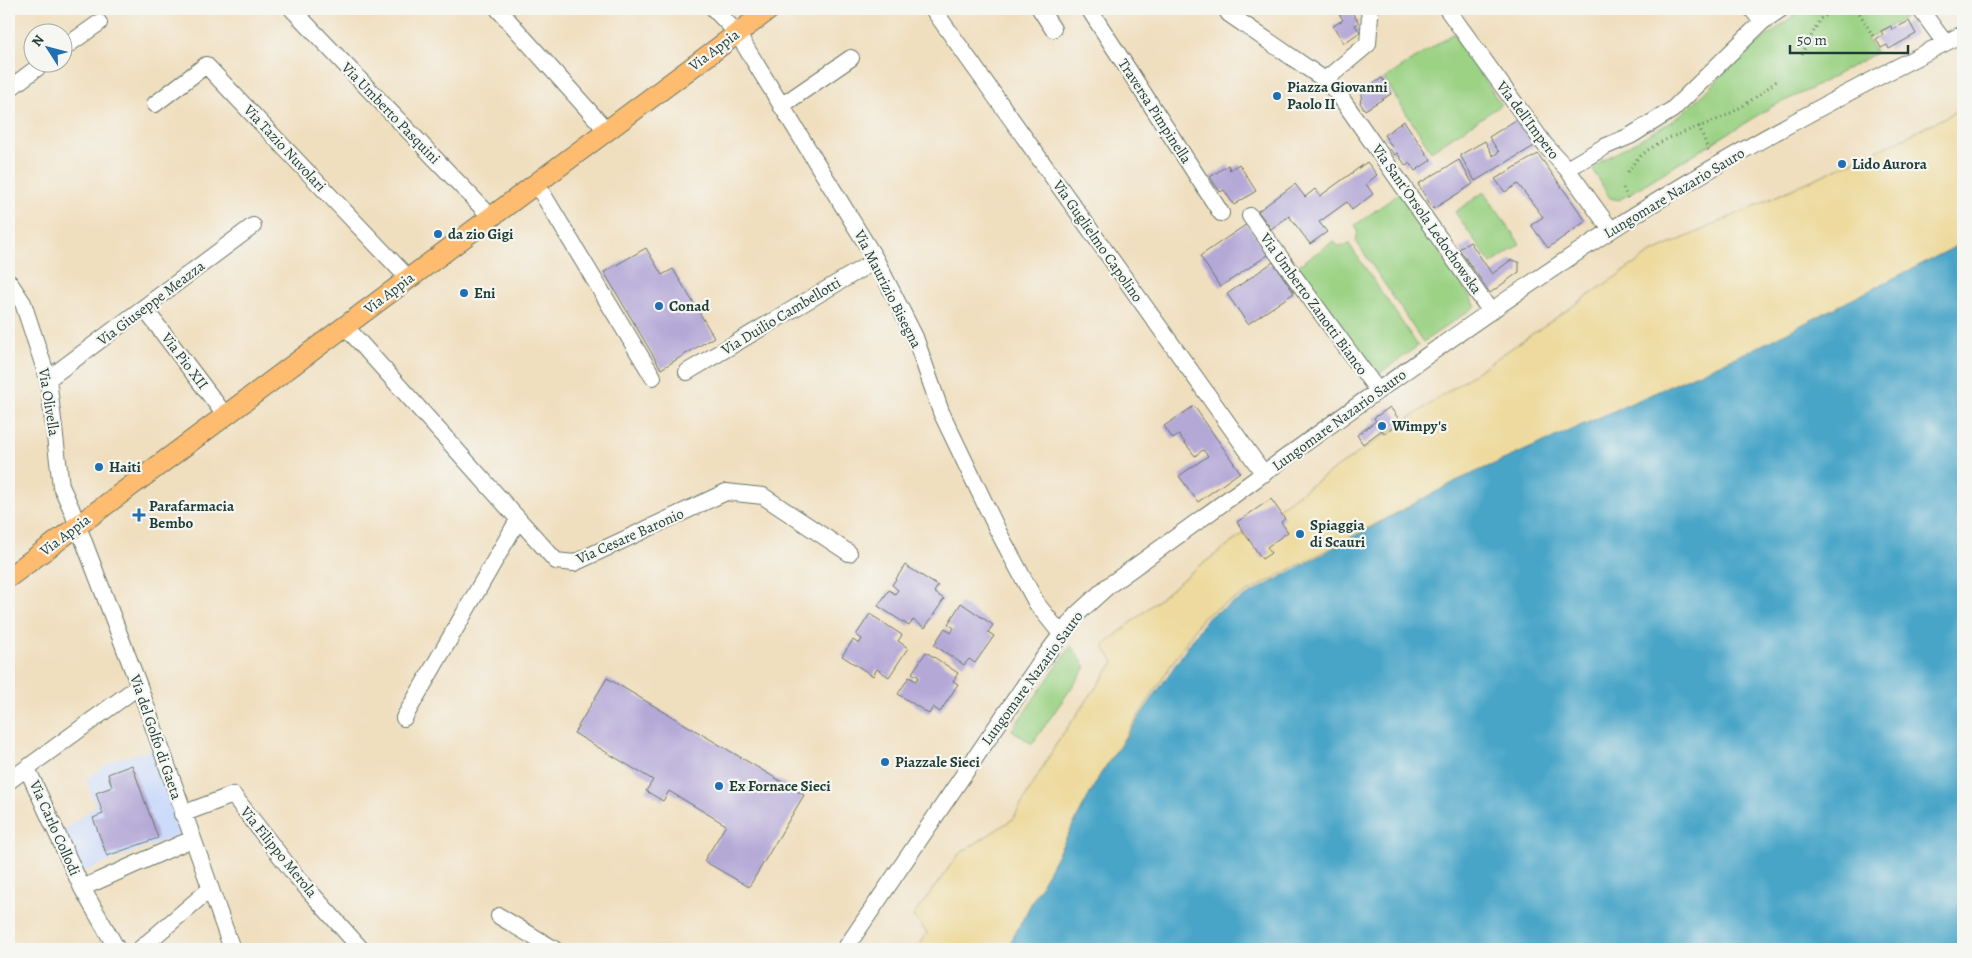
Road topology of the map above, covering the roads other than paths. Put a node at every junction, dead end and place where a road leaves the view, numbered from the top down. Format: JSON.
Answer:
{"nodes":[{"id":1,"x":292,"y":9,"type":"edge"},
{"id":2,"x":498,"y":9,"type":"edge"},
{"id":3,"x":714,"y":9,"type":"edge"},
{"id":4,"x":770,"y":9,"type":"edge"},
{"id":5,"x":933,"y":9,"type":"edge"},
{"id":6,"x":1040,"y":9,"type":"edge"},
{"id":7,"x":1089,"y":9,"type":"edge"},
{"id":8,"x":1368,"y":9,"type":"edge"},
{"id":9,"x":1447,"y":9,"type":"edge"},
{"id":10,"x":1752,"y":9,"type":"edge"},
{"id":11,"x":1781,"y":9,"type":"edge"},
{"id":12,"x":1920,"y":9,"type":"edge"},
{"id":13,"x":1231,"y":10,"type":"edge"},
{"id":14,"x":99,"y":22,"type":"dead end"},
{"id":15,"x":1762,"y":22,"type":"junction"},
{"id":16,"x":1053,"y":29,"type":"dead end"},
{"id":17,"x":737,"y":34,"type":"junction"},
{"id":18,"x":1963,"y":34,"type":"edge"},
{"id":19,"x":72,"y":42,"type":"edge"},
{"id":20,"x":1945,"y":43,"type":"junction"},
{"id":21,"x":851,"y":58,"type":"dead end"},
{"id":22,"x":31,"y":72,"type":"edge"},
{"id":23,"x":1325,"y":80,"type":"junction"},
{"id":24,"x":9,"y":89,"type":"edge"},
{"id":25,"x":155,"y":104,"type":"dead end"},
{"id":26,"x":781,"y":106,"type":"junction"},
{"id":27,"x":606,"y":130,"type":"junction"},
{"id":28,"x":1566,"y":169,"type":"junction"},
{"id":29,"x":536,"y":183,"type":"junction"},
{"id":30,"x":1221,"y":212,"type":"dead end"},
{"id":31,"x":1250,"y":216,"type":"dead end"},
{"id":32,"x":491,"y":217,"type":"junction"},
{"id":33,"x":253,"y":226,"type":"dead end"},
{"id":34,"x":1611,"y":230,"type":"junction"},
{"id":35,"x":876,"y":260,"type":"junction"},
{"id":36,"x":408,"y":278,"type":"junction"},
{"id":37,"x":9,"y":282,"type":"edge"},
{"id":38,"x":144,"y":308,"type":"junction"},
{"id":39,"x":1491,"y":312,"type":"junction"},
{"id":40,"x":345,"y":326,"type":"junction"},
{"id":41,"x":687,"y":372,"type":"dead end"},
{"id":42,"x":653,"y":377,"type":"dead end"},
{"id":43,"x":48,"y":379,"type":"junction"},
{"id":44,"x":1378,"y":391,"type":"junction"},
{"id":45,"x":225,"y":415,"type":"junction"},
{"id":46,"x":1264,"y":474,"type":"junction"},
{"id":47,"x":518,"y":520,"type":"junction"},
{"id":48,"x":78,"y":525,"type":"junction"},
{"id":49,"x":849,"y":553,"type":"dead end"},
{"id":50,"x":9,"y":576,"type":"edge"},
{"id":51,"x":1061,"y":634,"type":"junction"},
{"id":52,"x":139,"y":686,"type":"junction"},
{"id":53,"x":404,"y":718,"type":"dead end"},
{"id":54,"x":28,"y":768,"type":"junction"},
{"id":55,"x":9,"y":781,"type":"edge"},
{"id":56,"x":182,"y":814,"type":"junction"},
{"id":57,"x":192,"y":839,"type":"junction"},
{"id":58,"x":82,"y":888,"type":"junction"},
{"id":59,"x":210,"y":889,"type":"junction"},
{"id":60,"x":499,"y":916,"type":"dead end"},
{"id":61,"x":117,"y":949,"type":"edge"},
{"id":62,"x":140,"y":949,"type":"edge"},
{"id":63,"x":232,"y":949,"type":"edge"},
{"id":64,"x":361,"y":949,"type":"edge"},
{"id":65,"x":554,"y":949,"type":"edge"},
{"id":66,"x":845,"y":949,"type":"edge"}],
"edges":[{"from":1,"to":32,"type":"street","name":"Via Umberto Pasquini"},
{"from":2,"to":27,"type":"street"},
{"from":3,"to":17,"type":"street","name":"Via Maurizio Bisegna"},
{"from":4,"to":17,"type":"main road","name":"Via Appia"},
{"from":5,"to":46,"type":"street","name":"Via Guglielmo Capolino"},
{"from":6,"to":16,"type":"street"},
{"from":7,"to":30,"type":"street","name":"Traversa Pimpinella"},
{"from":8,"to":23,"type":"street"},
{"from":9,"to":28,"type":"street","name":"Via dell'Impero"},
{"from":10,"to":15,"type":"street"},
{"from":11,"to":15,"type":"street"},
{"from":12,"to":20,"type":"street"},
{"from":13,"to":23,"type":"street"},
{"from":14,"to":19,"type":"street"},
{"from":15,"to":28,"type":"street"},
{"from":17,"to":26,"type":"street","name":"Via Maurizio Bisegna"},
{"from":17,"to":27,"type":"main road","name":"Via Appia"},
{"from":18,"to":20,"type":"street","name":"Lungomare Nazario Sauro"},
{"from":20,"to":34,"type":"street","name":"Lungomare Nazario Sauro"},
{"from":21,"to":26,"type":"street"},
{"from":22,"to":24,"type":"street"},
{"from":23,"to":39,"type":"street","name":"Via Sant'Orsola Ledochowska"},
{"from":25,"to":36,"type":"street","name":"Via Tazio Nuvolari"},
{"from":26,"to":35,"type":"street","name":"Via Maurizio Bisegna"},
{"from":27,"to":29,"type":"main road","name":"Via Appia"},
{"from":28,"to":34,"type":"street","name":"Via dell'Impero"},
{"from":29,"to":32,"type":"main road","name":"Via Appia"},
{"from":29,"to":42,"type":"street"},
{"from":31,"to":44,"type":"street","name":"Via Umberto Zanotti Bianco"},
{"from":32,"to":36,"type":"main road","name":"Via Appia"},
{"from":33,"to":38,"type":"street","name":"Via Giuseppe Meazza"},
{"from":34,"to":39,"type":"street","name":"Lungomare Nazario Sauro"},
{"from":35,"to":41,"type":"street","name":"Via Duilio Cambellotti"},
{"from":35,"to":51,"type":"street","name":"Via Maurizio Bisegna"},
{"from":36,"to":40,"type":"main road","name":"Via Appia"},
{"from":37,"to":43,"type":"street","name":"Via Olivella"},
{"from":38,"to":43,"type":"street","name":"Via Giuseppe Meazza"},
{"from":38,"to":45,"type":"street","name":"Via Pio XII"},
{"from":39,"to":44,"type":"street","name":"Lungomare Nazario Sauro"},
{"from":40,"to":45,"type":"main road","name":"Via Appia"},
{"from":40,"to":47,"type":"street","name":"Via Cesare Baronio"},
{"from":43,"to":48,"type":"street","name":"Via Olivella"},
{"from":44,"to":46,"type":"street","name":"Lungomare Nazario Sauro"},
{"from":45,"to":48,"type":"main road","name":"Via Appia"},
{"from":46,"to":51,"type":"street","name":"Lungomare Nazario Sauro"},
{"from":47,"to":49,"type":"street","name":"Via Cesare Baronio"},
{"from":47,"to":53,"type":"street"},
{"from":48,"to":50,"type":"main road","name":"Via Appia"},
{"from":48,"to":52,"type":"street","name":"Via del Golfo di Gaeta"},
{"from":51,"to":66,"type":"street","name":"Lungomare Nazario Sauro"},
{"from":52,"to":54,"type":"street"},
{"from":52,"to":56,"type":"street","name":"Via del Golfo di Gaeta"},
{"from":54,"to":55,"type":"street"},
{"from":54,"to":58,"type":"street","name":"Via Carlo Collodi"},
{"from":56,"to":57,"type":"street","name":"Via del Golfo di Gaeta"},
{"from":56,"to":64,"type":"street","name":"Via Filippo Merola"},
{"from":57,"to":58,"type":"street"},
{"from":57,"to":59,"type":"street","name":"Via del Golfo di Gaeta"},
{"from":58,"to":61,"type":"street","name":"Via Carlo Collodi"},
{"from":59,"to":62,"type":"street"},
{"from":59,"to":63,"type":"street","name":"Via del Golfo di Gaeta"},
{"from":60,"to":65,"type":"street"}]}
